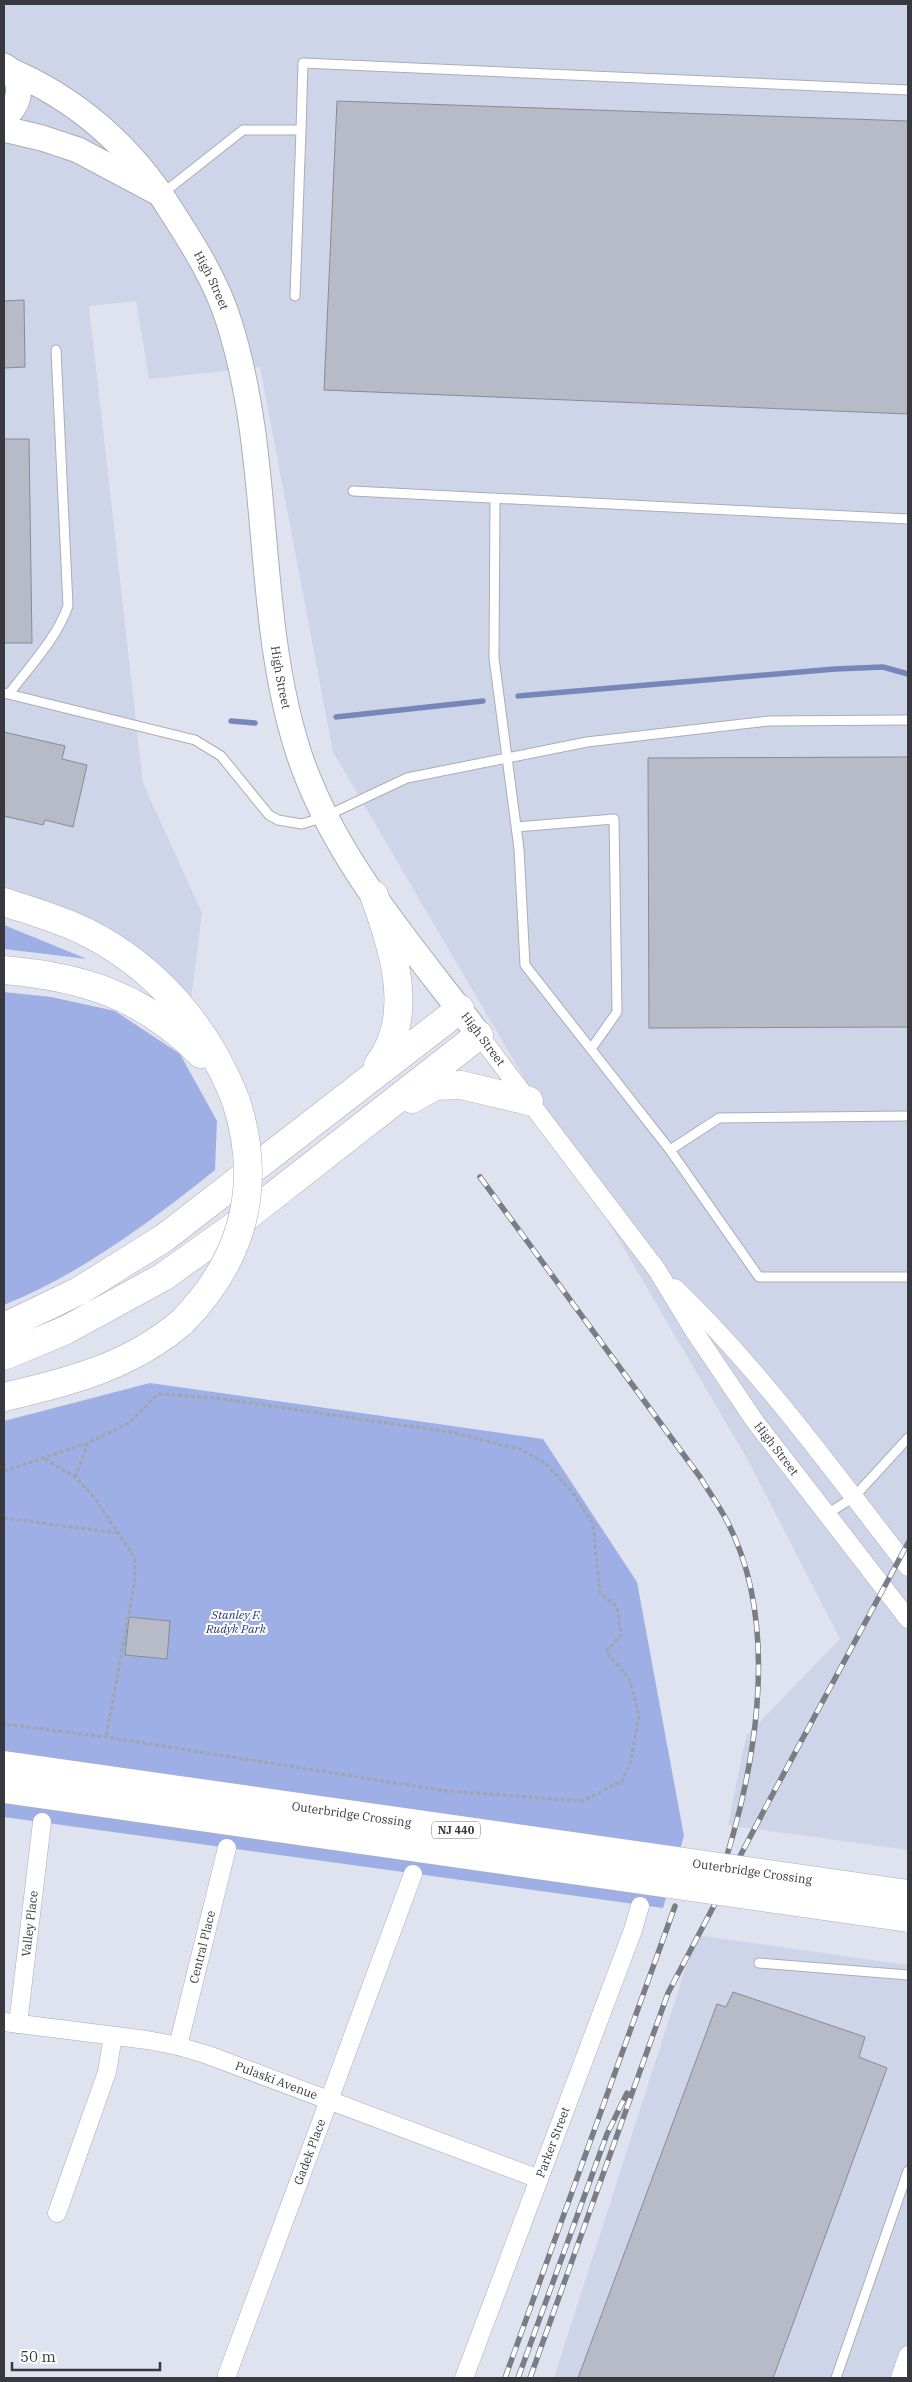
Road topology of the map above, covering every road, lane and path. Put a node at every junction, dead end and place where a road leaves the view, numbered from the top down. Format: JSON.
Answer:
{"nodes":[{"id":1,"x":7,"y":68,"type":"edge"},
{"id":2,"x":908,"y":90,"type":"edge"},
{"id":3,"x":4,"y":117,"type":"edge"},
{"id":4,"x":4,"y":129,"type":"edge"},
{"id":5,"x":300,"y":130,"type":"junction"},
{"id":6,"x":162,"y":195,"type":"junction"},
{"id":7,"x":295,"y":296,"type":"dead end"},
{"id":8,"x":56,"y":350,"type":"dead end"},
{"id":9,"x":353,"y":491,"type":"dead end"},
{"id":10,"x":495,"y":498,"type":"junction"},
{"id":11,"x":908,"y":519,"type":"edge"},
{"id":12,"x":6,"y":693,"type":"edge"},
{"id":13,"x":908,"y":720,"type":"edge"},
{"id":14,"x":506,"y":758,"type":"junction"},
{"id":15,"x":324,"y":817,"type":"junction"},
{"id":16,"x":516,"y":827,"type":"junction"},
{"id":17,"x":374,"y":895,"type":"junction"},
{"id":18,"x":4,"y":902,"type":"edge"},
{"id":19,"x":4,"y":970,"type":"edge"},
{"id":20,"x":460,"y":1009,"type":"junction"},
{"id":21,"x":480,"y":1035,"type":"junction"},
{"id":22,"x":591,"y":1049,"type":"junction"},
{"id":23,"x":364,"y":1081,"type":"junction"},
{"id":24,"x":236,"y":1101,"type":"junction"},
{"id":25,"x":529,"y":1101,"type":"junction"},
{"id":26,"x":382,"y":1110,"type":"junction"},
{"id":27,"x":908,"y":1116,"type":"edge"},
{"id":28,"x":670,"y":1150,"type":"junction"},
{"id":29,"x":657,"y":1270,"type":"junction"},
{"id":30,"x":908,"y":1277,"type":"edge"},
{"id":31,"x":4,"y":1327,"type":"edge"},
{"id":32,"x":4,"y":1356,"type":"edge"},
{"id":33,"x":4,"y":1397,"type":"edge"},
{"id":34,"x":908,"y":1438,"type":"edge"},
{"id":35,"x":88,"y":1443,"type":"junction"},
{"id":36,"x":44,"y":1459,"type":"junction"},
{"id":37,"x":4,"y":1471,"type":"edge"},
{"id":38,"x":75,"y":1478,"type":"junction"},
{"id":39,"x":854,"y":1497,"type":"junction"},
{"id":40,"x":827,"y":1514,"type":"junction"},
{"id":41,"x":4,"y":1518,"type":"edge"},
{"id":42,"x":118,"y":1533,"type":"junction"},
{"id":43,"x":908,"y":1567,"type":"edge"},
{"id":44,"x":908,"y":1619,"type":"edge"},
{"id":45,"x":4,"y":1724,"type":"edge"},
{"id":46,"x":106,"y":1737,"type":"junction"},
{"id":47,"x":4,"y":1765,"type":"edge"},
{"id":48,"x":4,"y":1789,"type":"edge"},
{"id":49,"x":42,"y":1822,"type":"dead end"},
{"id":50,"x":227,"y":1848,"type":"dead end"},
{"id":51,"x":413,"y":1874,"type":"dead end"},
{"id":52,"x":908,"y":1894,"type":"edge"},
{"id":53,"x":640,"y":1906,"type":"dead end"},
{"id":54,"x":908,"y":1918,"type":"edge"},
{"id":55,"x":759,"y":1963,"type":"dead end"},
{"id":56,"x":908,"y":1975,"type":"edge"},
{"id":57,"x":11,"y":2023,"type":"edge"},
{"id":58,"x":113,"y":2036,"type":"junction"},
{"id":59,"x":178,"y":2046,"type":"junction"},
{"id":60,"x":329,"y":2100,"type":"junction"},
{"id":61,"x":908,"y":2171,"type":"edge"},
{"id":62,"x":539,"y":2179,"type":"junction"},
{"id":63,"x":906,"y":2181,"type":"edge"},
{"id":64,"x":57,"y":2213,"type":"dead end"},
{"id":65,"x":908,"y":2355,"type":"edge"},
{"id":66,"x":227,"y":2375,"type":"dead end"},
{"id":67,"x":464,"y":2378,"type":"edge"},
{"id":68,"x":836,"y":2378,"type":"edge"},
{"id":69,"x":900,"y":2378,"type":"edge"}],
"edges":[{"from":1,"to":3,"type":"street"},
{"from":1,"to":6,"type":"street","name":"High Street"},
{"from":2,"to":5,"type":"lane"},
{"from":4,"to":6,"type":"street"},
{"from":5,"to":6,"type":"lane"},
{"from":5,"to":7,"type":"lane"},
{"from":6,"to":15,"type":"street","name":"High Street"},
{"from":8,"to":12,"type":"lane"},
{"from":9,"to":10,"type":"lane"},
{"from":10,"to":11,"type":"lane"},
{"from":10,"to":14,"type":"lane"},
{"from":12,"to":15,"type":"lane"},
{"from":13,"to":14,"type":"lane"},
{"from":14,"to":15,"type":"lane"},
{"from":14,"to":16,"type":"lane"},
{"from":15,"to":17,"type":"street","name":"High Street"},
{"from":16,"to":22,"type":"lane"},
{"from":16,"to":22,"type":"lane"},
{"from":17,"to":20,"type":"street","name":"High Street"},
{"from":17,"to":23,"type":"highway"},
{"from":18,"to":24,"type":"highway"},
{"from":19,"to":24,"type":"highway"},
{"from":20,"to":21,"type":"street","name":"High Street"},
{"from":20,"to":23,"type":"highway"},
{"from":21,"to":25,"type":"street","name":"High Street"},
{"from":21,"to":26,"type":"highway"},
{"from":22,"to":28,"type":"lane"},
{"from":23,"to":31,"type":"highway"},
{"from":24,"to":33,"type":"highway","bridge":true},
{"from":25,"to":26,"type":"highway"},
{"from":25,"to":29,"type":"street","name":"High Street"},
{"from":26,"to":32,"type":"highway"},
{"from":27,"to":28,"type":"lane"},
{"from":28,"to":30,"type":"lane"},
{"from":29,"to":39,"type":"street","name":"High Street"},
{"from":29,"to":40,"type":"street","name":"High Street"},
{"from":34,"to":39,"type":"lane"},
{"from":35,"to":36,"type":"path"},
{"from":35,"to":38,"type":"path"},
{"from":35,"to":46,"type":"path"},
{"from":36,"to":37,"type":"path"},
{"from":36,"to":38,"type":"path"},
{"from":38,"to":42,"type":"path"},
{"from":39,"to":40,"type":"lane"},
{"from":39,"to":43,"type":"street","name":"High Street"},
{"from":40,"to":44,"type":"street","name":"High Street"},
{"from":41,"to":42,"type":"path"},
{"from":42,"to":46,"type":"path"},
{"from":45,"to":46,"type":"path"},
{"from":47,"to":52,"type":"highway","name":"Outerbridge Crossing","number":"NJ 440","bridge":true},
{"from":48,"to":54,"type":"highway","name":"Outerbridge Crossing","number":"NJ 440","bridge":true},
{"from":49,"to":57,"type":"street","name":"Valley Place"},
{"from":50,"to":59,"type":"street","name":"Central Place"},
{"from":51,"to":60,"type":"street","name":"Gadek Place"},
{"from":53,"to":62,"type":"street","name":"Parker Street"},
{"from":55,"to":56,"type":"lane"},
{"from":57,"to":58,"type":"street","name":"Pulaski Avenue"},
{"from":58,"to":59,"type":"street","name":"Pulaski Avenue"},
{"from":58,"to":64,"type":"street"},
{"from":59,"to":60,"type":"street","name":"Pulaski Avenue"},
{"from":60,"to":62,"type":"street","name":"Pulaski Avenue"},
{"from":60,"to":66,"type":"street","name":"Gadek Place"},
{"from":61,"to":63,"type":"lane"},
{"from":62,"to":67,"type":"street","name":"Parker Street"},
{"from":63,"to":68,"type":"lane"},
{"from":65,"to":69,"type":"street"}]}
